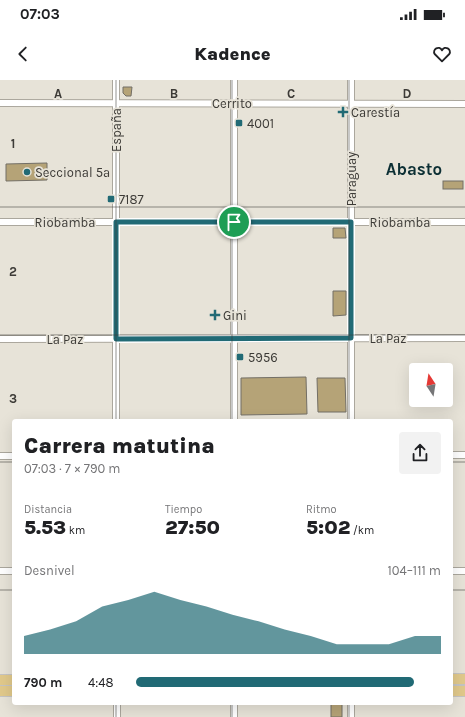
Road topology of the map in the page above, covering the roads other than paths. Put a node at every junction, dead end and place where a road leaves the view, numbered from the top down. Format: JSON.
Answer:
{"nodes":[{"id":1,"x":116,"y":80,"type":"edge"},
{"id":2,"x":234,"y":80,"type":"edge"},
{"id":3,"x":351,"y":80,"type":"edge"},
{"id":4,"x":0,"y":103,"type":"edge"},
{"id":5,"x":116,"y":103,"type":"junction"},
{"id":6,"x":234,"y":103,"type":"junction"},
{"id":7,"x":351,"y":103,"type":"junction"},
{"id":8,"x":465,"y":104,"type":"edge"},
{"id":9,"x":0,"y":222,"type":"edge"},
{"id":10,"x":116,"y":222,"type":"junction"},
{"id":11,"x":234,"y":222,"type":"junction"},
{"id":12,"x":351,"y":222,"type":"junction"},
{"id":13,"x":465,"y":222,"type":"edge"},
{"id":14,"x":234,"y":338,"type":"junction"},
{"id":15,"x":351,"y":338,"type":"junction"},
{"id":16,"x":465,"y":338,"type":"edge"},
{"id":17,"x":0,"y":339,"type":"edge"},
{"id":18,"x":116,"y":339,"type":"junction"},
{"id":19,"x":116,"y":419,"type":"edge"},
{"id":20,"x":234,"y":419,"type":"edge"},
{"id":21,"x":351,"y":419,"type":"edge"},
{"id":22,"x":453,"y":455,"type":"edge"},
{"id":23,"x":465,"y":455,"type":"edge"},
{"id":24,"x":0,"y":456,"type":"edge"},
{"id":25,"x":12,"y":456,"type":"edge"},
{"id":26,"x":453,"y":570,"type":"edge"},
{"id":27,"x":465,"y":570,"type":"edge"},
{"id":28,"x":0,"y":571,"type":"edge"},
{"id":29,"x":12,"y":571,"type":"edge"},
{"id":30,"x":453,"y":679,"type":"edge"},
{"id":31,"x":465,"y":679,"type":"edge"},
{"id":32,"x":0,"y":680,"type":"edge"},
{"id":33,"x":12,"y":680,"type":"edge"},
{"id":34,"x":0,"y":691,"type":"edge"},
{"id":35,"x":12,"y":691,"type":"edge"},
{"id":36,"x":453,"y":691,"type":"edge"},
{"id":37,"x":465,"y":691,"type":"edge"},
{"id":38,"x":117,"y":705,"type":"edge"},
{"id":39,"x":234,"y":705,"type":"edge"},
{"id":40,"x":351,"y":705,"type":"edge"},
{"id":41,"x":117,"y":717,"type":"edge"},
{"id":42,"x":234,"y":717,"type":"edge"},
{"id":43,"x":351,"y":717,"type":"edge"}],
"edges":[{"from":1,"to":5,"type":"street","name":"España"},
{"from":2,"to":6,"type":"street"},
{"from":3,"to":7,"type":"street","name":"Paraguay"},
{"from":4,"to":5,"type":"street","name":"Cerrito"},
{"from":5,"to":6,"type":"street","name":"Cerrito"},
{"from":5,"to":10,"type":"street","name":"España"},
{"from":6,"to":7,"type":"street","name":"Cerrito"},
{"from":6,"to":11,"type":"street"},
{"from":7,"to":8,"type":"street","name":"Cerrito"},
{"from":7,"to":12,"type":"street","name":"Paraguay"},
{"from":9,"to":10,"type":"street","name":"Riobamba"},
{"from":10,"to":11,"type":"street","name":"Riobamba"},
{"from":10,"to":18,"type":"street","name":"España"},
{"from":11,"to":12,"type":"street","name":"Riobamba"},
{"from":11,"to":14,"type":"street"},
{"from":12,"to":13,"type":"street","name":"Riobamba"},
{"from":12,"to":15,"type":"street","name":"Paraguay"},
{"from":14,"to":15,"type":"street","name":"La Paz"},
{"from":14,"to":18,"type":"street","name":"La Paz"},
{"from":14,"to":20,"type":"street"},
{"from":15,"to":16,"type":"street","name":"La Paz"},
{"from":15,"to":21,"type":"street","name":"Paraguay"},
{"from":17,"to":18,"type":"street","name":"La Paz"},
{"from":18,"to":19,"type":"street","name":"España"},
{"from":22,"to":23,"type":"street"},
{"from":24,"to":25,"type":"street"},
{"from":26,"to":27,"type":"street"},
{"from":28,"to":29,"type":"street"},
{"from":30,"to":31,"type":"main road"},
{"from":32,"to":33,"type":"main road"},
{"from":34,"to":35,"type":"main road"},
{"from":36,"to":37,"type":"main road"},
{"from":38,"to":41,"type":"street"},
{"from":39,"to":42,"type":"street"},
{"from":40,"to":43,"type":"street"}]}
